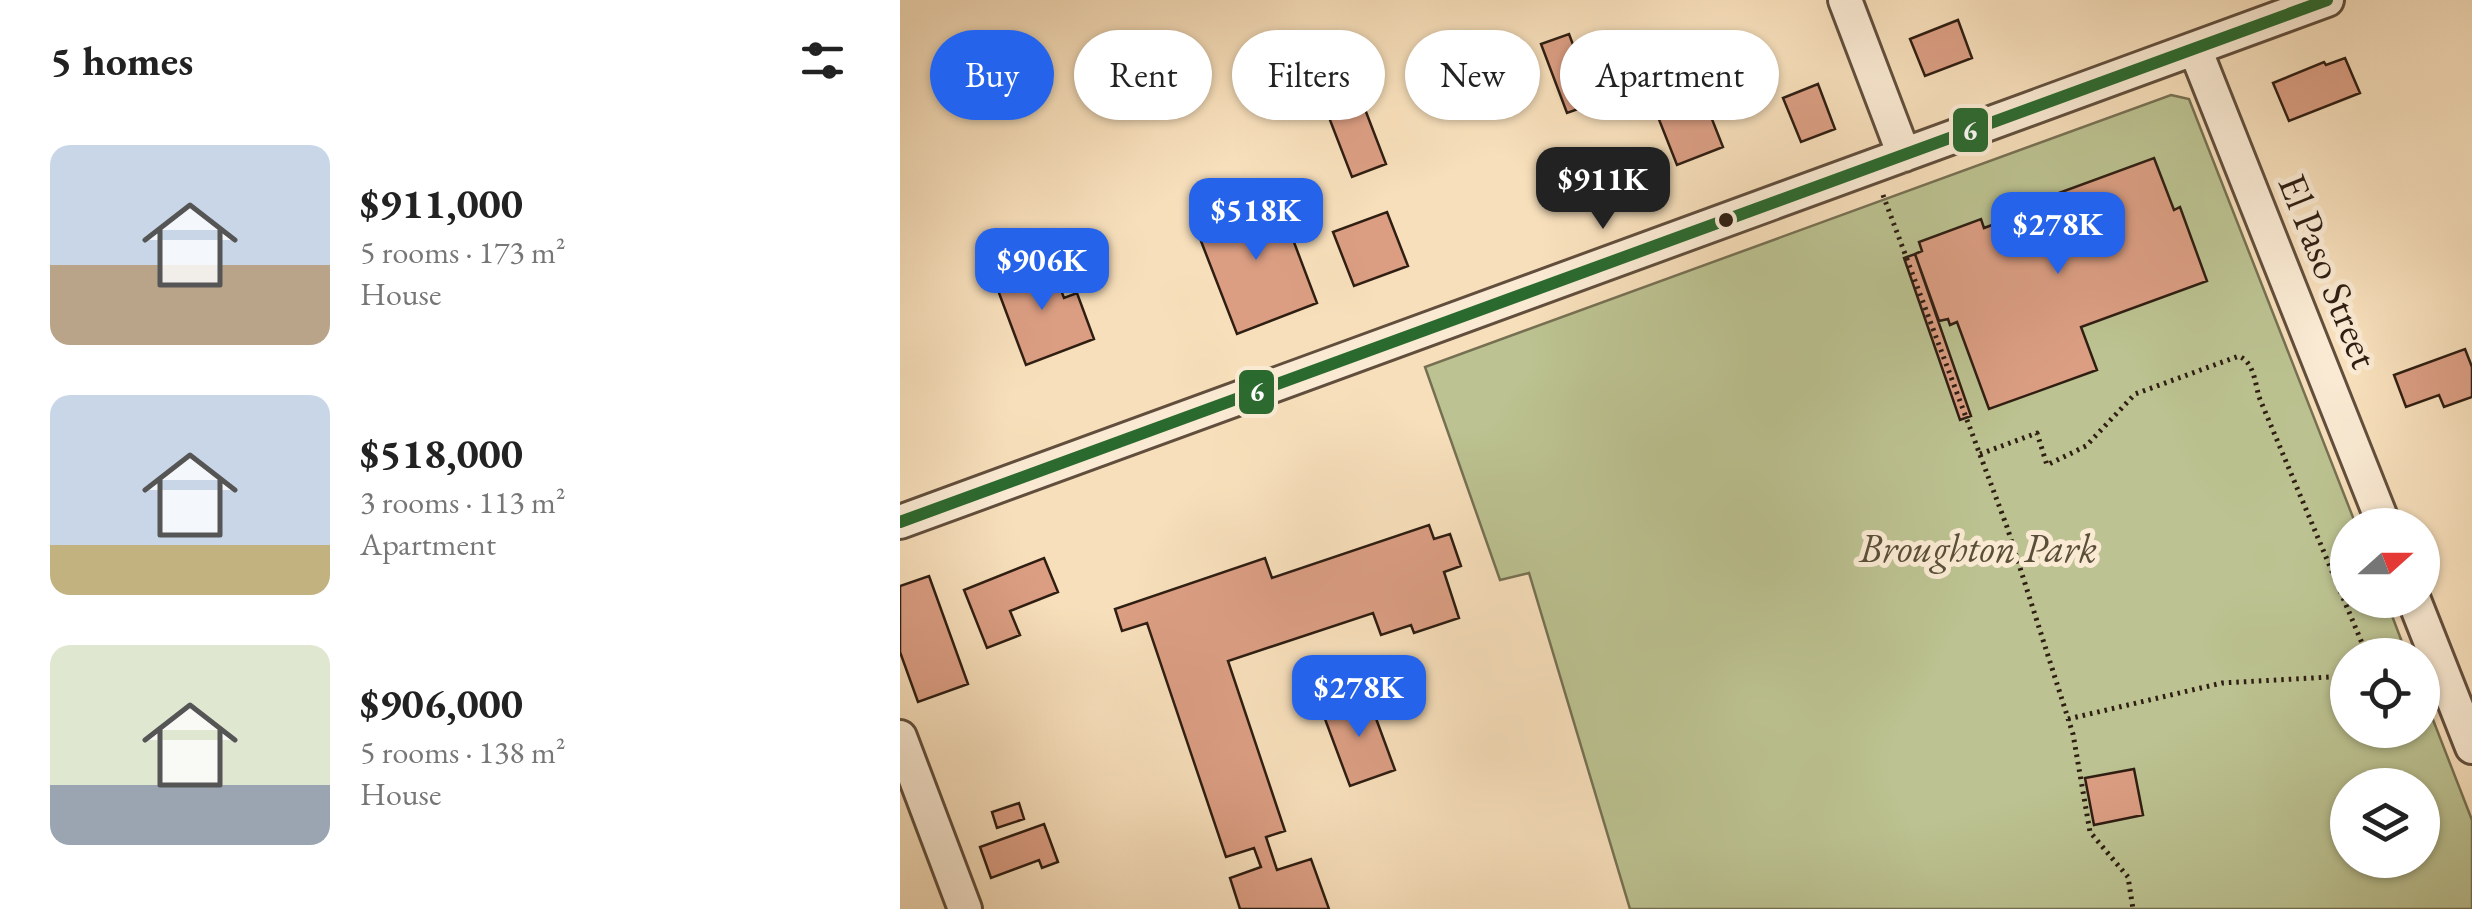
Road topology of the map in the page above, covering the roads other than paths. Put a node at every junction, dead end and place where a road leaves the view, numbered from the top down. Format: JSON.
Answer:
{"nodes":[{"id":1,"x":1844,"y":0,"type":"edge"},
{"id":2,"x":2327,"y":0,"type":"edge"},
{"id":3,"x":2195,"y":49,"type":"junction"},
{"id":4,"x":1904,"y":155,"type":"junction"},
{"id":5,"x":2377,"y":508,"type":"edge"},
{"id":6,"x":900,"y":522,"type":"edge"},
{"id":7,"x":2421,"y":618,"type":"edge"},
{"id":8,"x":900,"y":737,"type":"edge"},
{"id":9,"x":2472,"y":747,"type":"edge"},
{"id":10,"x":966,"y":909,"type":"edge"}],
"edges":[{"from":1,"to":4,"type":"street"},
{"from":2,"to":3,"type":"street"},
{"from":3,"to":4,"type":"street"},
{"from":3,"to":5,"type":"street","name":"El Paso Street"},
{"from":4,"to":6,"type":"street"},
{"from":7,"to":9,"type":"street"},
{"from":8,"to":10,"type":"street"}]}
